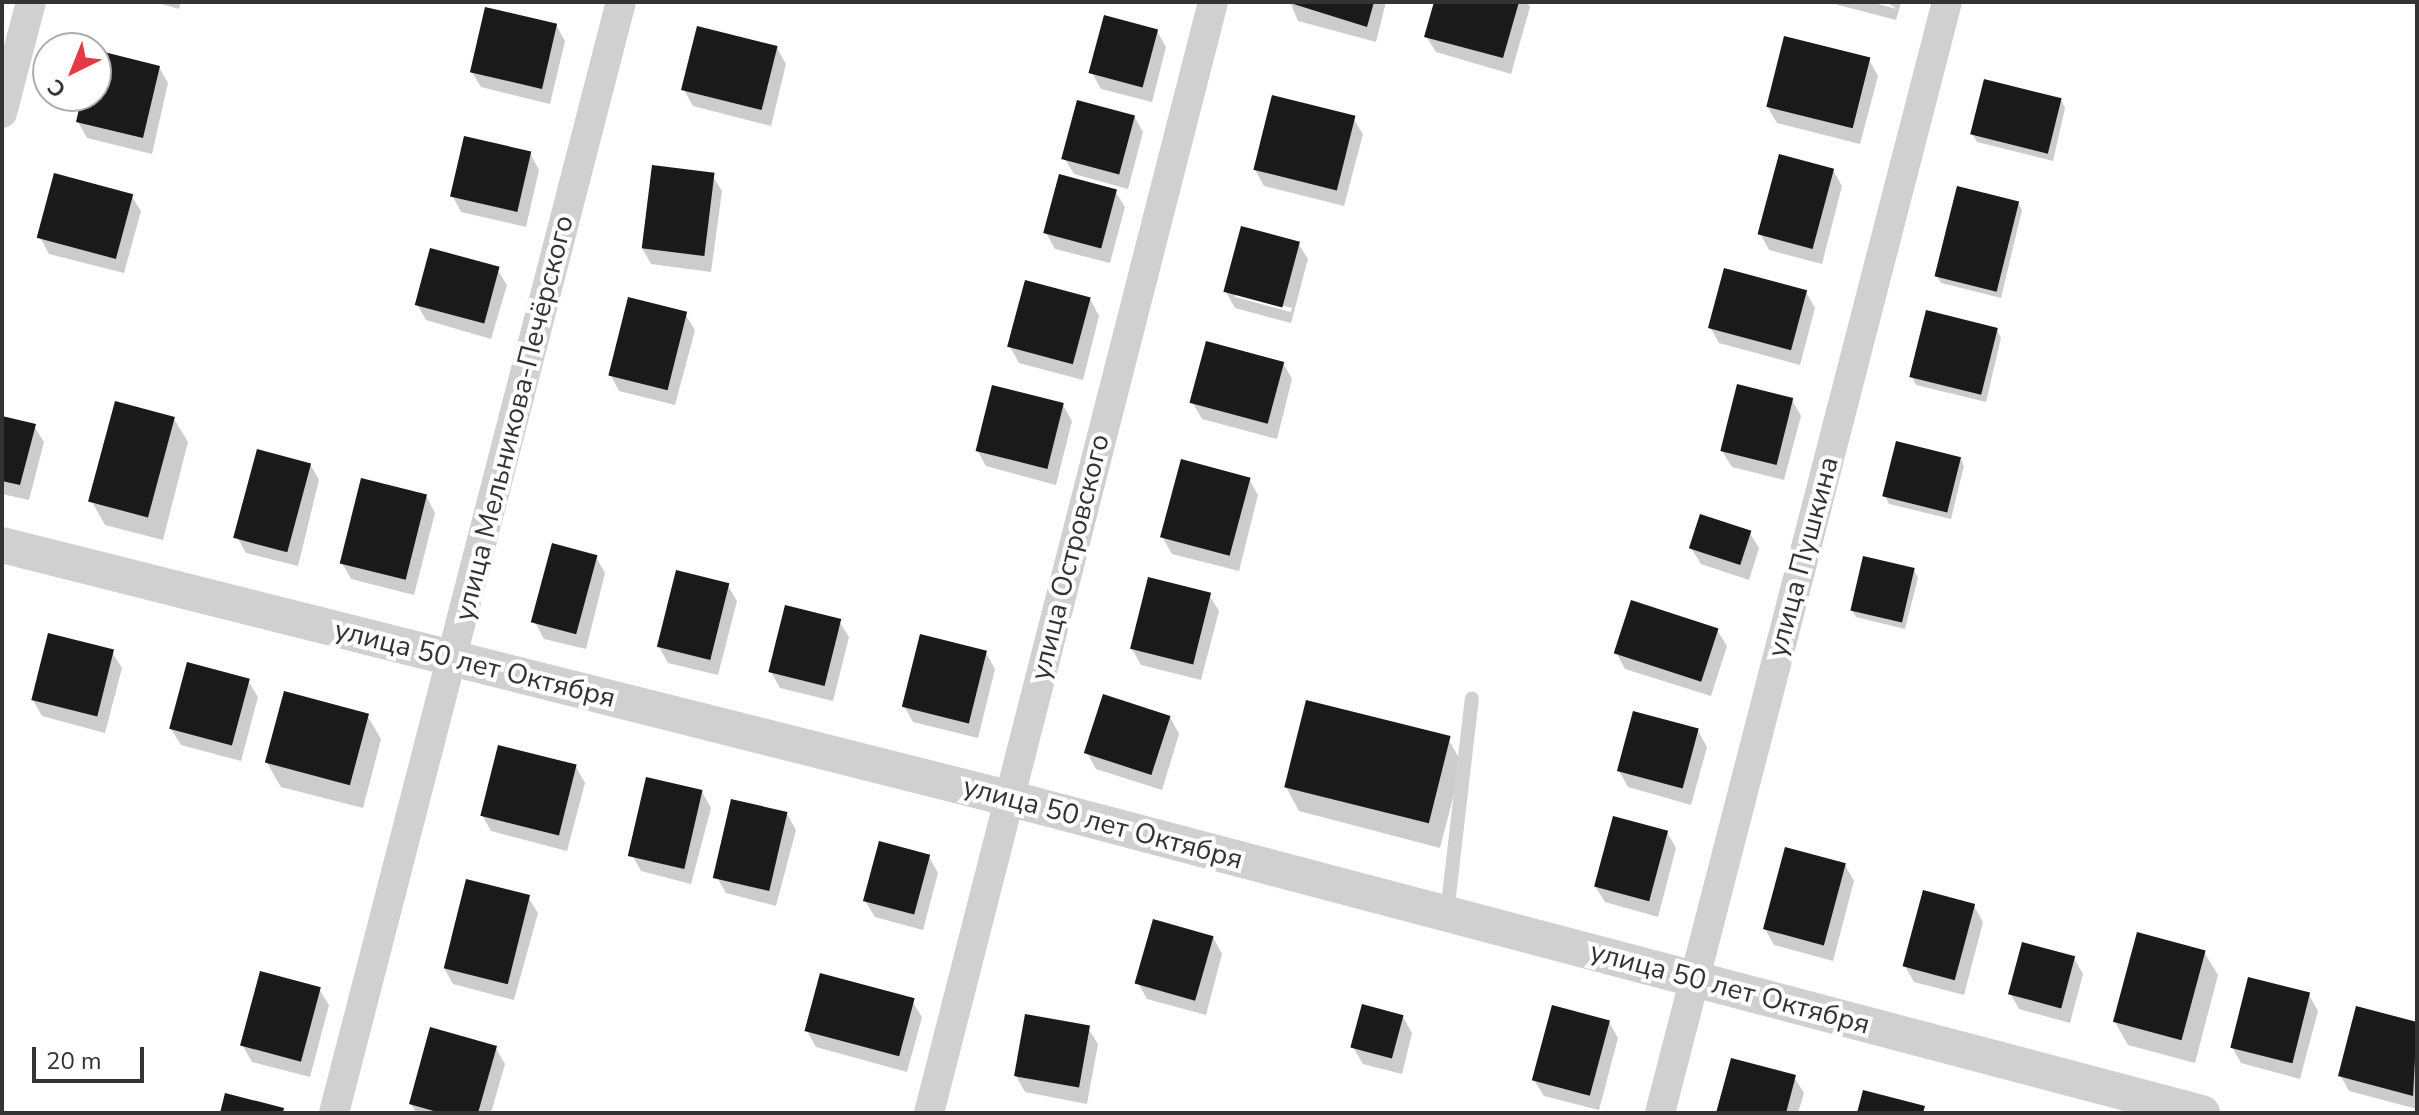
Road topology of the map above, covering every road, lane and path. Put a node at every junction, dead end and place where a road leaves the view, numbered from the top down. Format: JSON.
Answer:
{"nodes":[{"id":1,"x":31,"y":2,"type":"edge"},
{"id":2,"x":621,"y":2,"type":"edge"},
{"id":3,"x":1213,"y":2,"type":"edge"},
{"id":4,"x":1947,"y":2,"type":"edge"},
{"id":5,"x":2,"y":113,"type":"edge"},
{"id":6,"x":2,"y":545,"type":"edge"},
{"id":7,"x":452,"y":658,"type":"junction"},
{"id":8,"x":1472,"y":698,"type":"dead end"},
{"id":9,"x":1008,"y":798,"type":"junction"},
{"id":10,"x":1447,"y":913,"type":"junction"},
{"id":11,"x":1694,"y":978,"type":"junction"},
{"id":12,"x":334,"y":1113,"type":"edge"},
{"id":13,"x":929,"y":1113,"type":"edge"},
{"id":14,"x":1660,"y":1113,"type":"edge"},
{"id":15,"x":2202,"y":1113,"type":"edge"}],
"edges":[{"from":1,"to":5,"type":"street"},
{"from":2,"to":7,"type":"street","name":"улица Мельникова-Печёрского"},
{"from":3,"to":9,"type":"street","name":"улица Островского"},
{"from":4,"to":11,"type":"street","name":"улица Пушкина"},
{"from":6,"to":7,"type":"street","name":"улица 50 лет Октября"},
{"from":7,"to":9,"type":"street","name":"улица 50 лет Октября"},
{"from":7,"to":12,"type":"street","name":"улица Мельникова-Печёрского"},
{"from":8,"to":10,"type":"lane"},
{"from":9,"to":10,"type":"street","name":"улица 50 лет Октября"},
{"from":9,"to":13,"type":"street","name":"улица Островского"},
{"from":10,"to":11,"type":"street","name":"улица 50 лет Октября"},
{"from":11,"to":14,"type":"street","name":"улица Пушкина"},
{"from":11,"to":15,"type":"street","name":"улица 50 лет Октября"}]}
